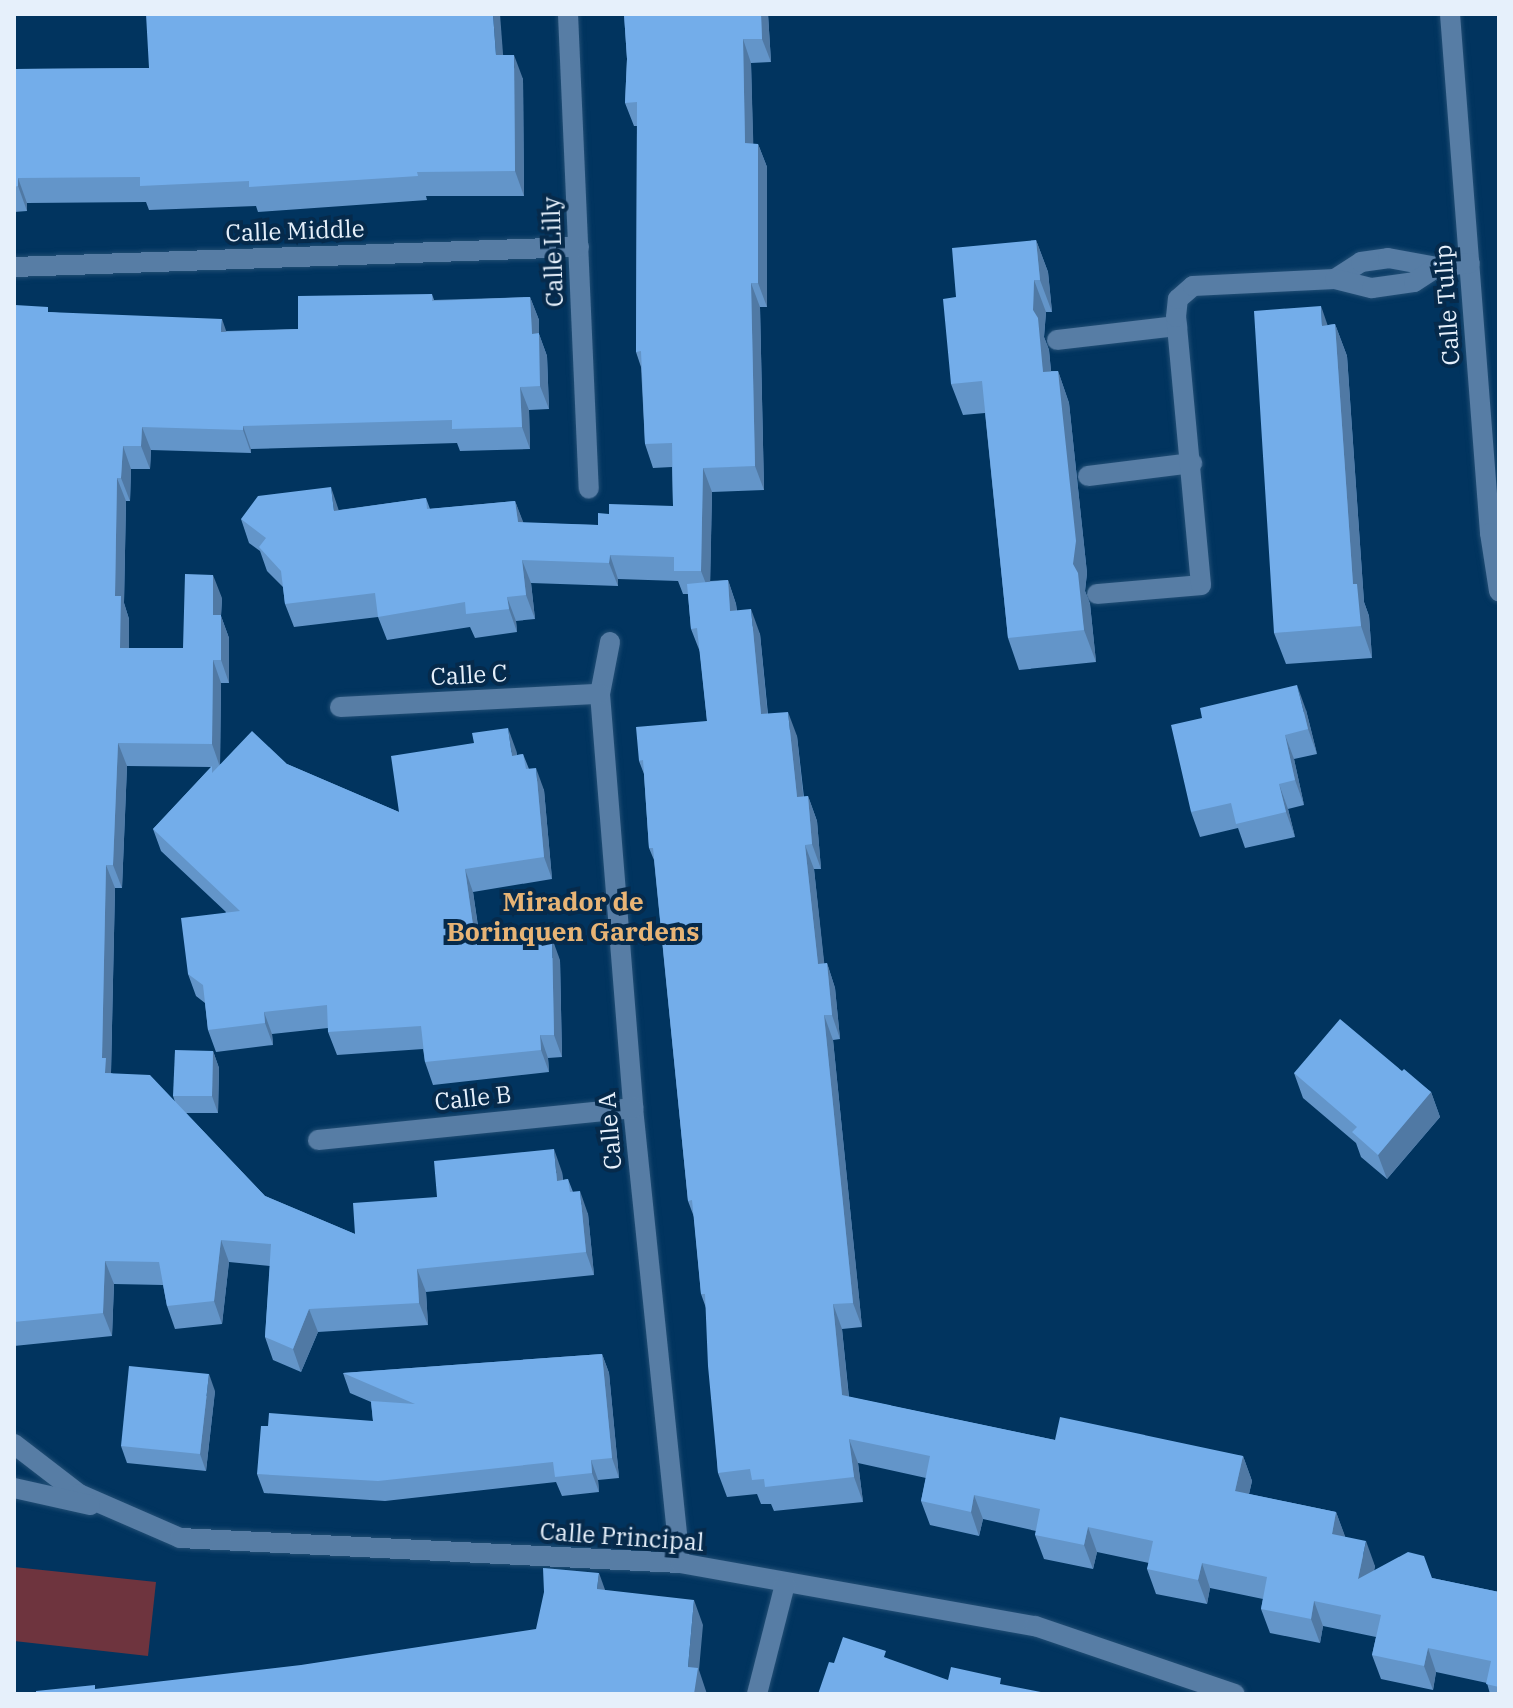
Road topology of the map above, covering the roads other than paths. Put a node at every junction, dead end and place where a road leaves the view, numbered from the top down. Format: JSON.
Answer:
{"nodes":[{"id":1,"x":568,"y":14,"type":"edge"},
{"id":2,"x":1450,"y":14,"type":"edge"},
{"id":3,"x":579,"y":247,"type":"junction"},
{"id":4,"x":1470,"y":263,"type":"junction"},
{"id":5,"x":14,"y":267,"type":"edge"},
{"id":6,"x":1177,"y":326,"type":"junction"},
{"id":7,"x":1057,"y":340,"type":"dead end"},
{"id":8,"x":1192,"y":463,"type":"junction"},
{"id":9,"x":1088,"y":476,"type":"dead end"},
{"id":10,"x":589,"y":489,"type":"dead end"},
{"id":11,"x":1499,"y":591,"type":"edge"},
{"id":12,"x":1097,"y":594,"type":"dead end"},
{"id":13,"x":610,"y":642,"type":"dead end"},
{"id":14,"x":600,"y":694,"type":"junction"},
{"id":15,"x":340,"y":707,"type":"dead end"},
{"id":16,"x":633,"y":1108,"type":"junction"},
{"id":17,"x":318,"y":1140,"type":"dead end"},
{"id":18,"x":14,"y":1444,"type":"edge"},
{"id":19,"x":14,"y":1488,"type":"edge"},
{"id":20,"x":121,"y":1512,"type":"junction"},
{"id":21,"x":680,"y":1563,"type":"junction"},
{"id":22,"x":785,"y":1584,"type":"junction"},
{"id":23,"x":757,"y":1694,"type":"edge"},
{"id":24,"x":1235,"y":1694,"type":"edge"}],
"edges":[{"from":1,"to":3,"type":"street","name":"Calle Lilly"},
{"from":2,"to":4,"type":"street","name":"Calle Tulip"},
{"from":3,"to":5,"type":"street","name":"Calle Middle"},
{"from":3,"to":10,"type":"street","name":"Calle Lilly"},
{"from":4,"to":6,"type":"street"},
{"from":4,"to":11,"type":"street","name":"Calle Tulip"},
{"from":6,"to":7,"type":"street"},
{"from":6,"to":8,"type":"street"},
{"from":8,"to":9,"type":"street"},
{"from":8,"to":12,"type":"street"},
{"from":13,"to":14,"type":"street","name":"Calle A"},
{"from":14,"to":15,"type":"street","name":"Calle C"},
{"from":14,"to":16,"type":"street","name":"Calle A"},
{"from":16,"to":17,"type":"street","name":"Calle B"},
{"from":16,"to":21,"type":"street","name":"Calle A"},
{"from":18,"to":20,"type":"street","name":"Calle Principal"},
{"from":19,"to":20,"type":"street"},
{"from":20,"to":21,"type":"street","name":"Calle Principal"},
{"from":21,"to":22,"type":"street","name":"Calle Principal"},
{"from":22,"to":23,"type":"street"},
{"from":22,"to":24,"type":"street","name":"Calle Principal"}]}
